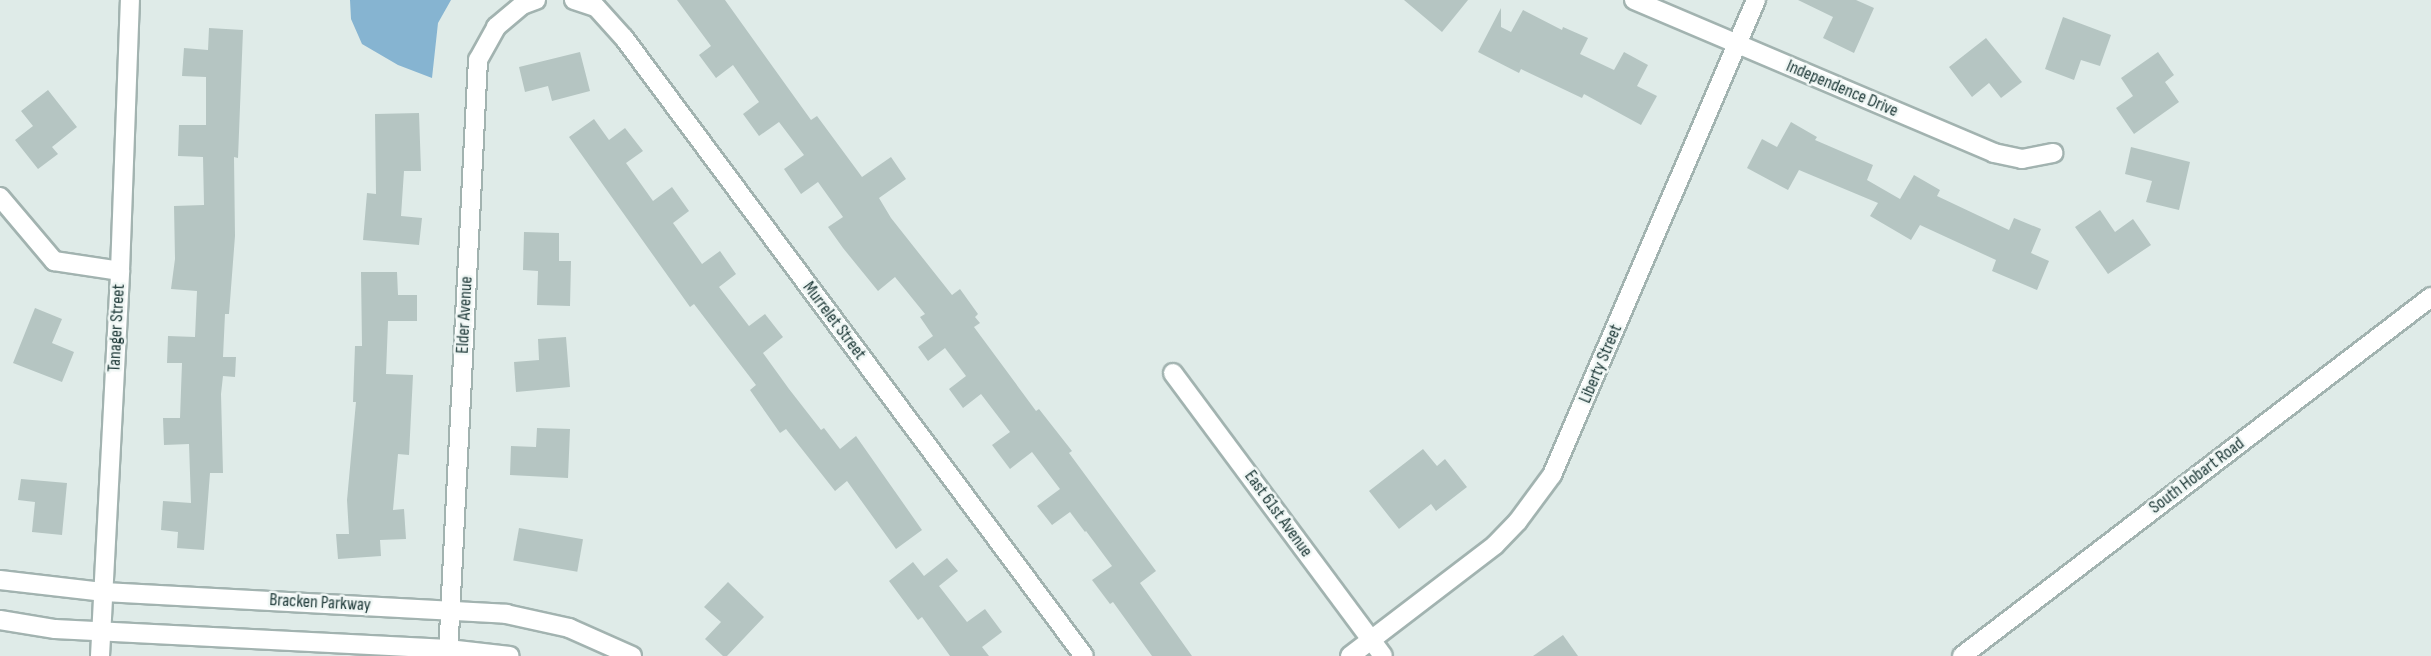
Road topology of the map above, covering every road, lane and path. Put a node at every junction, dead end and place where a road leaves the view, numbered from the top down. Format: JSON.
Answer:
{"nodes":[{"id":1,"x":130,"y":0,"type":"edge"},
{"id":2,"x":536,"y":0,"type":"edge"},
{"id":3,"x":574,"y":0,"type":"edge"},
{"id":4,"x":1634,"y":0,"type":"edge"},
{"id":5,"x":1756,"y":0,"type":"edge"},
{"id":6,"x":1737,"y":44,"type":"junction"},
{"id":7,"x":2053,"y":153,"type":"dead end"},
{"id":8,"x":0,"y":197,"type":"edge"},
{"id":9,"x":120,"y":271,"type":"junction"},
{"id":10,"x":2431,"y":297,"type":"edge"},
{"id":11,"x":1173,"y":373,"type":"dead end"},
{"id":12,"x":0,"y":580,"type":"edge"},
{"id":13,"x":104,"y":592,"type":"junction"},
{"id":14,"x":451,"y":609,"type":"junction"},
{"id":15,"x":0,"y":620,"type":"edge"},
{"id":16,"x":102,"y":632,"type":"junction"},
{"id":17,"x":1371,"y":640,"type":"junction"},
{"id":18,"x":448,"y":652,"type":"edge"},
{"id":19,"x":100,"y":656,"type":"edge"},
{"id":20,"x":510,"y":656,"type":"edge"},
{"id":21,"x":632,"y":656,"type":"edge"},
{"id":22,"x":1084,"y":656,"type":"edge"},
{"id":23,"x":1350,"y":656,"type":"edge"},
{"id":24,"x":1383,"y":656,"type":"edge"},
{"id":25,"x":1962,"y":656,"type":"edge"}],
"edges":[{"from":1,"to":9,"type":"street","name":"Tanager Street"},
{"from":2,"to":14,"type":"street","name":"Elder Avenue"},
{"from":3,"to":22,"type":"street","name":"Murrelet Street"},
{"from":4,"to":6,"type":"street","name":"Independence Drive"},
{"from":5,"to":6,"type":"street","name":"Liberty Street"},
{"from":6,"to":7,"type":"street","name":"Independence Drive"},
{"from":6,"to":17,"type":"street","name":"Liberty Street"},
{"from":8,"to":9,"type":"street"},
{"from":9,"to":13,"type":"street","name":"Tanager Street"},
{"from":10,"to":25,"type":"street","name":"South Hobart Road"},
{"from":11,"to":17,"type":"street","name":"East 61st Avenue"},
{"from":12,"to":13,"type":"street","name":"Bracken Parkway"},
{"from":13,"to":14,"type":"street","name":"Bracken Parkway"},
{"from":13,"to":16,"type":"street","name":"Tanager Street"},
{"from":14,"to":18,"type":"street","name":"Elder Avenue"},
{"from":14,"to":21,"type":"street","name":"Bracken Parkway"},
{"from":15,"to":16,"type":"street"},
{"from":16,"to":18,"type":"street"},
{"from":16,"to":19,"type":"street","name":"Tanager Street"},
{"from":17,"to":23,"type":"street","name":"Liberty Street"},
{"from":17,"to":24,"type":"street","name":"East 61st Avenue"},
{"from":18,"to":20,"type":"street"}]}
